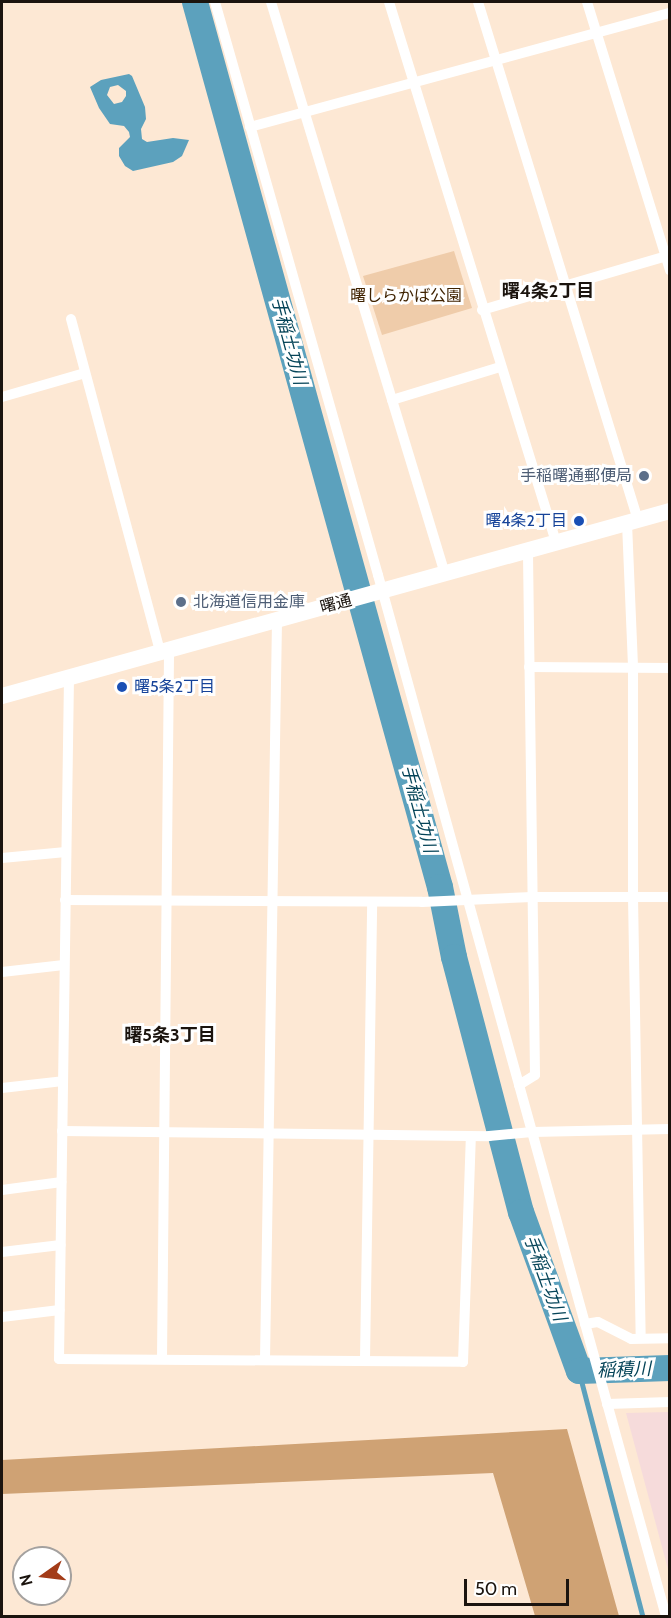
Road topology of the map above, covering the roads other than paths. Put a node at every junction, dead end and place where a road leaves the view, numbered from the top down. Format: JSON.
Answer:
{"nodes":[{"id":1,"x":215,"y":2,"type":"edge"},
{"id":2,"x":271,"y":2,"type":"edge"},
{"id":3,"x":389,"y":2,"type":"edge"},
{"id":4,"x":478,"y":2,"type":"edge"},
{"id":5,"x":587,"y":2,"type":"edge"},
{"id":6,"x":669,"y":13,"type":"edge"},
{"id":7,"x":596,"y":33,"type":"junction"},
{"id":8,"x":496,"y":61,"type":"junction"},
{"id":9,"x":414,"y":84,"type":"junction"},
{"id":10,"x":305,"y":112,"type":"junction"},
{"id":11,"x":250,"y":127,"type":"junction"},
{"id":12,"x":668,"y":256,"type":"edge"},
{"id":13,"x":669,"y":270,"type":"edge"},
{"id":14,"x":565,"y":284,"type":"junction"},
{"id":15,"x":482,"y":310,"type":"junction"},
{"id":16,"x":71,"y":320,"type":"dead end"},
{"id":17,"x":500,"y":367,"type":"junction"},
{"id":18,"x":86,"y":373,"type":"junction"},
{"id":19,"x":2,"y":397,"type":"edge"},
{"id":20,"x":392,"y":400,"type":"junction"},
{"id":21,"x":669,"y":511,"type":"edge"},
{"id":22,"x":633,"y":521,"type":"junction"},
{"id":23,"x":556,"y":542,"type":"junction"},
{"id":24,"x":528,"y":551,"type":"junction"},
{"id":25,"x":445,"y":574,"type":"junction"},
{"id":26,"x":378,"y":593,"type":"junction"},
{"id":27,"x":277,"y":620,"type":"junction"},
{"id":28,"x":164,"y":651,"type":"junction"},
{"id":29,"x":529,"y":667,"type":"junction"},
{"id":30,"x":669,"y":668,"type":"edge"},
{"id":31,"x":633,"y":669,"type":"junction"},
{"id":32,"x":69,"y":677,"type":"junction"},
{"id":33,"x":2,"y":696,"type":"edge"},
{"id":34,"x":66,"y":852,"type":"junction"},
{"id":35,"x":2,"y":858,"type":"edge"},
{"id":36,"x":532,"y":897,"type":"junction"},
{"id":37,"x":633,"y":897,"type":"junction"},
{"id":38,"x":669,"y":897,"type":"edge"},
{"id":39,"x":65,"y":900,"type":"junction"},
{"id":40,"x":166,"y":900,"type":"junction"},
{"id":41,"x":272,"y":901,"type":"junction"},
{"id":42,"x":468,"y":901,"type":"junction"},
{"id":43,"x":372,"y":902,"type":"junction"},
{"id":44,"x":64,"y":965,"type":"junction"},
{"id":45,"x":2,"y":972,"type":"edge"},
{"id":46,"x":63,"y":1081,"type":"junction"},
{"id":47,"x":519,"y":1085,"type":"junction"},
{"id":48,"x":2,"y":1088,"type":"edge"},
{"id":49,"x":669,"y":1129,"type":"edge"},
{"id":50,"x":637,"y":1130,"type":"junction"},
{"id":51,"x":62,"y":1131,"type":"junction"},
{"id":52,"x":164,"y":1132,"type":"junction"},
{"id":53,"x":269,"y":1133,"type":"junction"},
{"id":54,"x":370,"y":1134,"type":"junction"},
{"id":55,"x":527,"y":1134,"type":"junction"},
{"id":56,"x":471,"y":1136,"type":"junction"},
{"id":57,"x":61,"y":1182,"type":"junction"},
{"id":58,"x":2,"y":1190,"type":"edge"},
{"id":59,"x":61,"y":1245,"type":"junction"},
{"id":60,"x":2,"y":1252,"type":"edge"},
{"id":61,"x":60,"y":1310,"type":"junction"},
{"id":62,"x":2,"y":1317,"type":"edge"},
{"id":63,"x":585,"y":1325,"type":"junction"},
{"id":64,"x":641,"y":1338,"type":"junction"},
{"id":65,"x":669,"y":1338,"type":"edge"},
{"id":66,"x":162,"y":1359,"type":"junction"},
{"id":67,"x":265,"y":1360,"type":"junction"},
{"id":68,"x":365,"y":1360,"type":"junction"},
{"id":69,"x":669,"y":1402,"type":"edge"},
{"id":70,"x":607,"y":1403,"type":"junction"},
{"id":71,"x":666,"y":1617,"type":"edge"}],
"edges":[{"from":1,"to":11,"type":"street"},
{"from":2,"to":10,"type":"street"},
{"from":3,"to":9,"type":"street"},
{"from":4,"to":8,"type":"street"},
{"from":5,"to":7,"type":"street"},
{"from":6,"to":7,"type":"street"},
{"from":7,"to":8,"type":"street"},
{"from":7,"to":12,"type":"street"},
{"from":8,"to":9,"type":"street"},
{"from":8,"to":14,"type":"street"},
{"from":9,"to":10,"type":"street"},
{"from":9,"to":15,"type":"street"},
{"from":10,"to":11,"type":"street"},
{"from":10,"to":20,"type":"street"},
{"from":11,"to":26,"type":"street"},
{"from":12,"to":13,"type":"street"},
{"from":12,"to":14,"type":"street"},
{"from":14,"to":15,"type":"street"},
{"from":14,"to":22,"type":"street"},
{"from":15,"to":17,"type":"street"},
{"from":16,"to":18,"type":"street"},
{"from":17,"to":20,"type":"street"},
{"from":17,"to":23,"type":"street"},
{"from":18,"to":19,"type":"street"},
{"from":18,"to":28,"type":"street"},
{"from":20,"to":25,"type":"street"},
{"from":21,"to":22,"type":"street","name":"曙通"},
{"from":22,"to":23,"type":"street","name":"曙通"},
{"from":22,"to":31,"type":"street"},
{"from":23,"to":24,"type":"street","name":"曙通"},
{"from":24,"to":25,"type":"street","name":"曙通"},
{"from":24,"to":29,"type":"street"},
{"from":25,"to":26,"type":"street","name":"曙通"},
{"from":26,"to":27,"type":"street","name":"曙通"},
{"from":26,"to":42,"type":"street"},
{"from":27,"to":28,"type":"street","name":"曙通"},
{"from":27,"to":41,"type":"street"},
{"from":28,"to":32,"type":"street","name":"曙通"},
{"from":28,"to":40,"type":"street"},
{"from":29,"to":31,"type":"street"},
{"from":29,"to":36,"type":"street"},
{"from":30,"to":31,"type":"street"},
{"from":31,"to":37,"type":"street"},
{"from":32,"to":33,"type":"street","name":"曙通"},
{"from":32,"to":34,"type":"street"},
{"from":34,"to":35,"type":"street"},
{"from":34,"to":39,"type":"street"},
{"from":36,"to":37,"type":"street"},
{"from":36,"to":42,"type":"street"},
{"from":36,"to":47,"type":"street"},
{"from":37,"to":38,"type":"street"},
{"from":37,"to":50,"type":"street"},
{"from":39,"to":40,"type":"street"},
{"from":39,"to":44,"type":"street"},
{"from":40,"to":41,"type":"street"},
{"from":40,"to":52,"type":"street"},
{"from":41,"to":43,"type":"street"},
{"from":41,"to":53,"type":"street"},
{"from":42,"to":43,"type":"street"},
{"from":42,"to":47,"type":"street"},
{"from":43,"to":54,"type":"street"},
{"from":44,"to":45,"type":"street"},
{"from":44,"to":46,"type":"street"},
{"from":46,"to":48,"type":"street"},
{"from":46,"to":51,"type":"street"},
{"from":47,"to":55,"type":"street"},
{"from":49,"to":50,"type":"street"},
{"from":50,"to":55,"type":"street"},
{"from":50,"to":64,"type":"street"},
{"from":51,"to":52,"type":"street"},
{"from":51,"to":57,"type":"street"},
{"from":52,"to":53,"type":"street"},
{"from":52,"to":66,"type":"street"},
{"from":53,"to":54,"type":"street"},
{"from":53,"to":67,"type":"street"},
{"from":54,"to":56,"type":"street"},
{"from":54,"to":68,"type":"street"},
{"from":55,"to":56,"type":"street"},
{"from":55,"to":63,"type":"street"},
{"from":56,"to":68,"type":"street"},
{"from":57,"to":58,"type":"street"},
{"from":57,"to":59,"type":"street"},
{"from":59,"to":60,"type":"street"},
{"from":59,"to":61,"type":"street"},
{"from":61,"to":62,"type":"street"},
{"from":61,"to":66,"type":"street"},
{"from":63,"to":64,"type":"street"},
{"from":63,"to":70,"type":"street"},
{"from":64,"to":65,"type":"street"},
{"from":66,"to":67,"type":"street"},
{"from":67,"to":68,"type":"street"},
{"from":69,"to":70,"type":"street"},
{"from":70,"to":71,"type":"street"}]}
